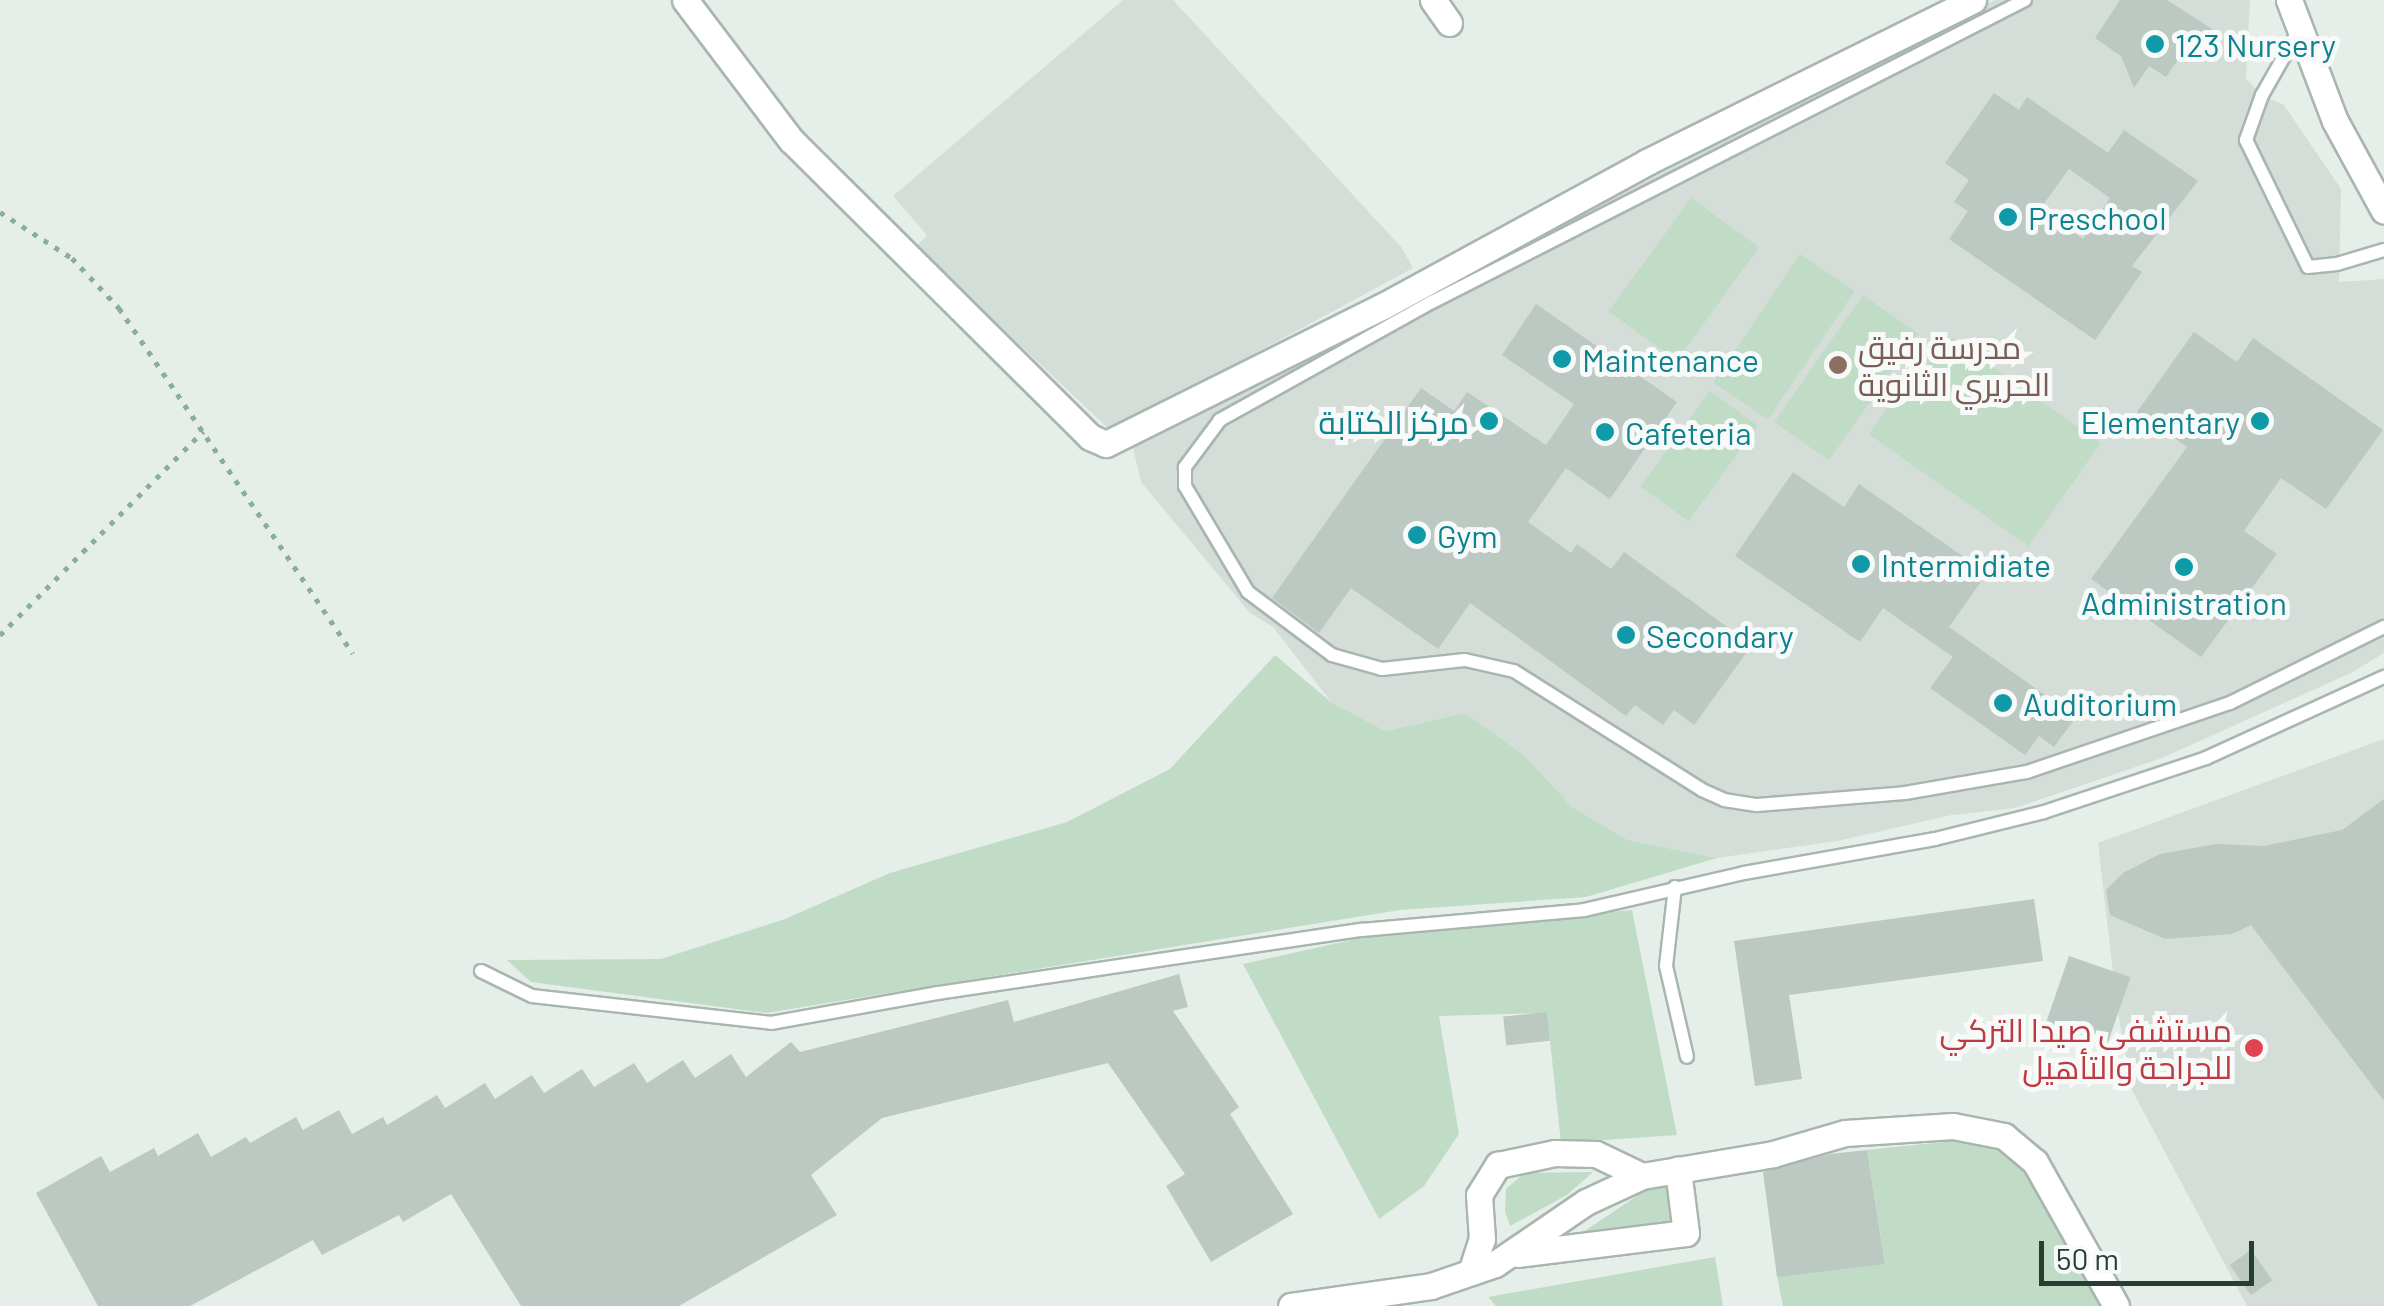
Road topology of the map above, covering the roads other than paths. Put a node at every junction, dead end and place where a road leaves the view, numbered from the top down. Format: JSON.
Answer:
{"nodes":[{"id":1,"x":685,"y":0,"type":"edge"},
{"id":2,"x":1432,"y":0,"type":"edge"},
{"id":3,"x":1973,"y":0,"type":"edge"},
{"id":4,"x":2024,"y":0,"type":"edge"},
{"id":5,"x":2289,"y":0,"type":"edge"},
{"id":6,"x":1449,"y":23,"type":"dead end"},
{"id":7,"x":2299,"y":30,"type":"junction"},
{"id":8,"x":2384,"y":211,"type":"edge"},
{"id":9,"x":2384,"y":250,"type":"edge"},
{"id":10,"x":2384,"y":627,"type":"edge"},
{"id":11,"x":2384,"y":676,"type":"edge"},
{"id":12,"x":1676,"y":887,"type":"junction"},
{"id":13,"x":481,"y":971,"type":"dead end"},
{"id":14,"x":1687,"y":1057,"type":"dead end"},
{"id":15,"x":1678,"y":1170,"type":"junction"},
{"id":16,"x":1642,"y":1176,"type":"junction"},
{"id":17,"x":1512,"y":1254,"type":"junction"},
{"id":18,"x":1471,"y":1272,"type":"junction"},
{"id":19,"x":1291,"y":1306,"type":"edge"},
{"id":20,"x":2116,"y":1306,"type":"edge"}],
"edges":[{"from":1,"to":3,"type":"street"},
{"from":2,"to":6,"type":"street"},
{"from":4,"to":10,"type":"lane"},
{"from":5,"to":7,"type":"street"},
{"from":7,"to":8,"type":"street"},
{"from":7,"to":9,"type":"lane"},
{"from":11,"to":12,"type":"lane"},
{"from":12,"to":13,"type":"lane"},
{"from":12,"to":14,"type":"lane"},
{"from":15,"to":16,"type":"street"},
{"from":15,"to":17,"type":"street"},
{"from":15,"to":20,"type":"street"},
{"from":16,"to":17,"type":"street"},
{"from":16,"to":18,"type":"street"},
{"from":17,"to":18,"type":"street"},
{"from":18,"to":19,"type":"street"}]}
